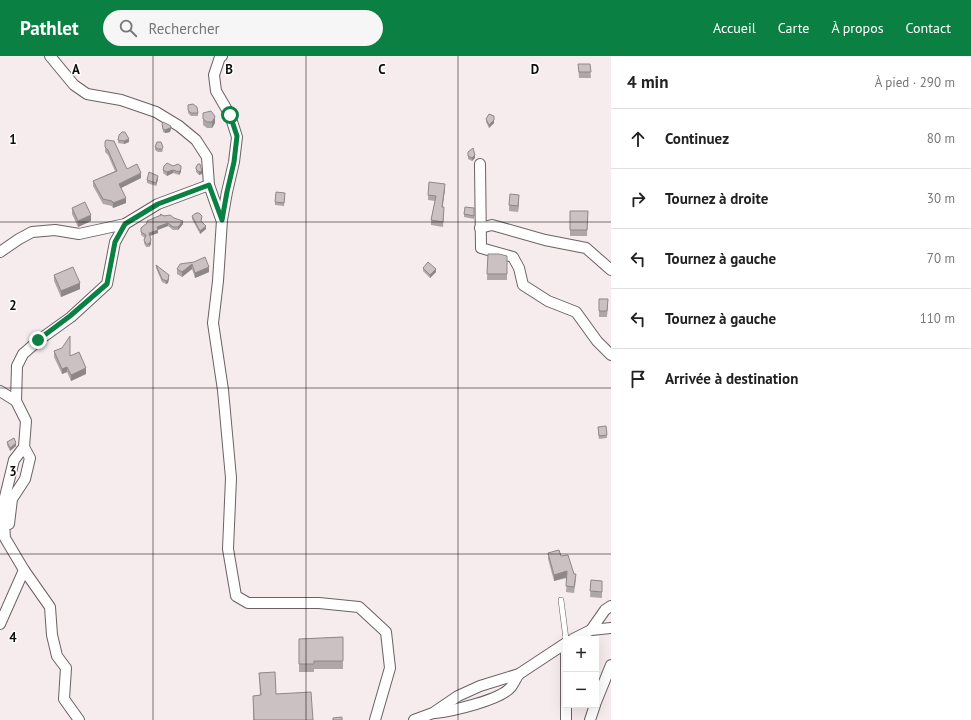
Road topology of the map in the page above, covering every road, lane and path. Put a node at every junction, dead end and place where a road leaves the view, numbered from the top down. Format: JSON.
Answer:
{"nodes":[{"id":1,"x":50,"y":56,"type":"edge"},
{"id":2,"x":222,"y":56,"type":"edge"},
{"id":3,"x":480,"y":164,"type":"dead end"},
{"id":4,"x":209,"y":185,"type":"junction"},
{"id":5,"x":222,"y":220,"type":"junction"},
{"id":6,"x":125,"y":224,"type":"junction"},
{"id":7,"x":480,"y":228,"type":"junction"},
{"id":8,"x":0,"y":252,"type":"edge"},
{"id":9,"x":611,"y":270,"type":"edge"},
{"id":10,"x":611,"y":355,"type":"edge"},
{"id":11,"x":0,"y":391,"type":"edge"},
{"id":12,"x":16,"y":401,"type":"junction"},
{"id":13,"x":24,"y":447,"type":"junction"},
{"id":14,"x":26,"y":472,"type":"junction"},
{"id":15,"x":9,"y":482,"type":"junction"},
{"id":16,"x":3,"y":536,"type":"edge"},
{"id":17,"x":24,"y":570,"type":"junction"},
{"id":18,"x":561,"y":600,"type":"dead end"},
{"id":19,"x":611,"y":606,"type":"edge"},
{"id":20,"x":0,"y":624,"type":"edge"},
{"id":21,"x":611,"y":628,"type":"edge"},
{"id":22,"x":591,"y":630,"type":"junction"},
{"id":23,"x":566,"y":636,"type":"edge"},
{"id":24,"x":579,"y":636,"type":"edge"},
{"id":25,"x":563,"y":644,"type":"edge"},
{"id":26,"x":611,"y":665,"type":"edge"},
{"id":27,"x":566,"y":672,"type":"edge"},
{"id":28,"x":519,"y":674,"type":"junction"},
{"id":29,"x":599,"y":695,"type":"edge"},
{"id":30,"x":594,"y":708,"type":"edge"},
{"id":31,"x":433,"y":713,"type":"junction"},
{"id":32,"x":79,"y":720,"type":"edge"},
{"id":33,"x":375,"y":720,"type":"edge"},
{"id":34,"x":414,"y":720,"type":"edge"},
{"id":35,"x":566,"y":720,"type":"edge"},
{"id":36,"x":590,"y":720,"type":"edge"}],
"edges":[{"from":1,"to":4,"type":"street"},
{"from":2,"to":5,"type":"street"},
{"from":3,"to":7,"type":"street"},
{"from":4,"to":5,"type":"street"},
{"from":4,"to":6,"type":"street"},
{"from":5,"to":33,"type":"street"},
{"from":6,"to":8,"type":"street"},
{"from":6,"to":12,"type":"street"},
{"from":7,"to":9,"type":"street"},
{"from":7,"to":10,"type":"street"},
{"from":11,"to":12,"type":"street"},
{"from":12,"to":13,"type":"street"},
{"from":13,"to":14,"type":"street"},
{"from":13,"to":15,"type":"street"},
{"from":14,"to":15,"type":"street"},
{"from":14,"to":16,"type":"street"},
{"from":15,"to":16,"type":"street"},
{"from":16,"to":17,"type":"street"},
{"from":17,"to":20,"type":"street"},
{"from":17,"to":32,"type":"street"},
{"from":18,"to":23,"type":"lane"},
{"from":19,"to":22,"type":"street"},
{"from":21,"to":22,"type":"street"},
{"from":22,"to":24,"type":"street"},
{"from":25,"to":28,"type":"street"},
{"from":26,"to":29,"type":"street"},
{"from":27,"to":35,"type":"street"},
{"from":28,"to":31,"type":"street"},
{"from":28,"to":31,"type":"street"},
{"from":30,"to":36,"type":"street"},
{"from":31,"to":34,"type":"street"}]}
